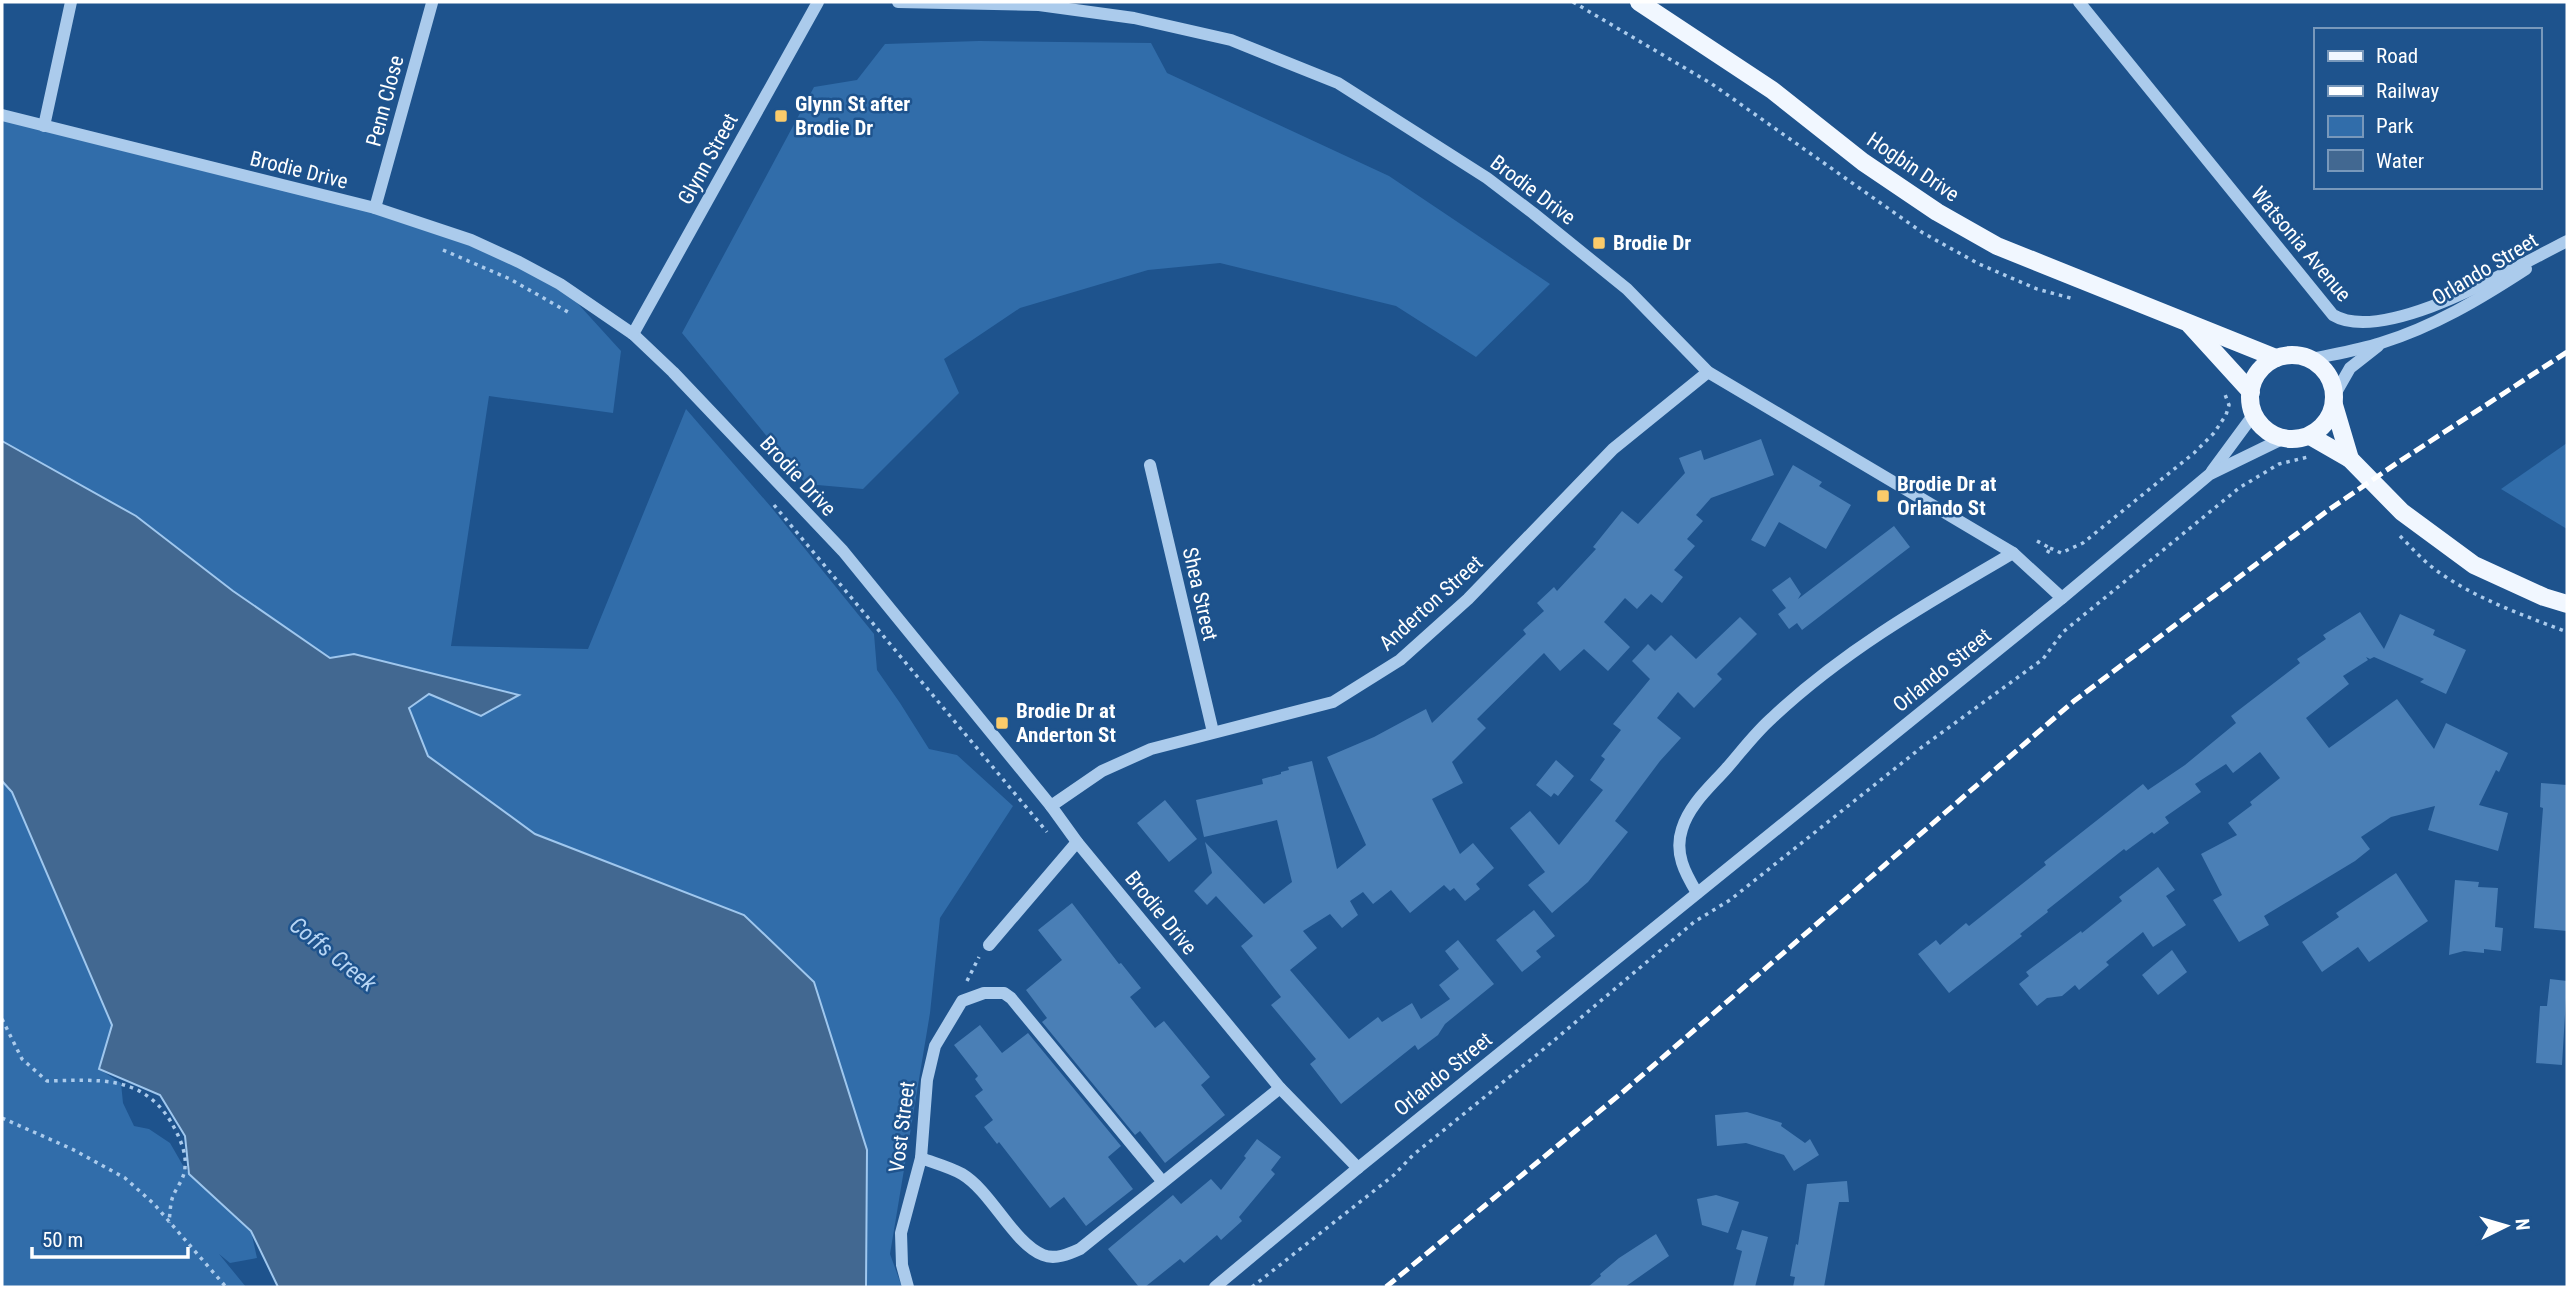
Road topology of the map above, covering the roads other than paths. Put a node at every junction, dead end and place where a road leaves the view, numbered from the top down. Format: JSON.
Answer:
{"nodes":[{"id":1,"x":71,"y":2,"type":"edge"},
{"id":2,"x":818,"y":2,"type":"edge"},
{"id":3,"x":898,"y":2,"type":"edge"},
{"id":4,"x":1639,"y":2,"type":"edge"},
{"id":5,"x":2079,"y":2,"type":"edge"},
{"id":6,"x":432,"y":3,"type":"edge"},
{"id":7,"x":2,"y":115,"type":"edge"},
{"id":8,"x":44,"y":126,"type":"junction"},
{"id":9,"x":375,"y":208,"type":"junction"},
{"id":10,"x":2567,"y":241,"type":"edge"},
{"id":11,"x":2188,"y":322,"type":"junction"},
{"id":12,"x":633,"y":334,"type":"junction"},
{"id":13,"x":2381,"y":343,"type":"junction"},
{"id":14,"x":2276,"y":358,"type":"junction"},
{"id":15,"x":2312,"y":359,"type":"junction"},
{"id":16,"x":1708,"y":372,"type":"junction"},
{"id":17,"x":2250,"y":392,"type":"junction"},
{"id":18,"x":2334,"y":400,"type":"junction"},
{"id":19,"x":2254,"y":414,"type":"junction"},
{"id":20,"x":2310,"y":436,"type":"junction"},
{"id":21,"x":2284,"y":439,"type":"junction"},
{"id":22,"x":2350,"y":459,"type":"junction"},
{"id":23,"x":1150,"y":465,"type":"dead end"},
{"id":24,"x":2210,"y":474,"type":"junction"},
{"id":25,"x":2013,"y":553,"type":"junction"},
{"id":26,"x":2062,"y":598,"type":"junction"},
{"id":27,"x":2567,"y":604,"type":"edge"},
{"id":28,"x":1213,"y":732,"type":"junction"},
{"id":29,"x":1051,"y":806,"type":"junction"},
{"id":30,"x":1077,"y":842,"type":"junction"},
{"id":31,"x":1697,"y":894,"type":"junction"},
{"id":32,"x":985,"y":949,"type":"road end"},
{"id":33,"x":1280,"y":1088,"type":"junction"},
{"id":34,"x":921,"y":1158,"type":"junction"},
{"id":35,"x":1358,"y":1168,"type":"junction"},
{"id":36,"x":1163,"y":1181,"type":"junction"},
{"id":37,"x":908,"y":1287,"type":"edge"},
{"id":38,"x":1215,"y":1287,"type":"edge"}],
"edges":[{"from":1,"to":8,"type":"street"},
{"from":2,"to":12,"type":"street","name":"Glynn Street"},
{"from":3,"to":16,"type":"street","name":"Brodie Drive"},
{"from":4,"to":11,"type":"main road","name":"Hogbin Drive"},
{"from":5,"to":10,"type":"street","name":"Watsonia Avenue"},
{"from":6,"to":9,"type":"street","name":"Penn Close"},
{"from":7,"to":8,"type":"street","name":"Brodie Drive"},
{"from":8,"to":9,"type":"street","name":"Brodie Drive"},
{"from":9,"to":12,"type":"street","name":"Brodie Drive"},
{"from":10,"to":13,"type":"street","name":"Orlando Street"},
{"from":11,"to":14,"type":"main road","name":"Hogbin Drive"},
{"from":11,"to":17,"type":"main road","name":"Hogbin Drive"},
{"from":12,"to":29,"type":"street","name":"Brodie Drive"},
{"from":13,"to":15,"type":"street","name":"Orlando Street"},
{"from":13,"to":18,"type":"street","name":"Orlando Street"},
{"from":14,"to":15,"type":"main road"},
{"from":14,"to":17,"type":"main road"},
{"from":15,"to":18,"type":"main road"},
{"from":16,"to":25,"type":"street","name":"Brodie Drive"},
{"from":16,"to":28,"type":"street","name":"Anderton Street"},
{"from":17,"to":19,"type":"main road"},
{"from":18,"to":20,"type":"main road"},
{"from":18,"to":22,"type":"main road"},
{"from":19,"to":21,"type":"main road"},
{"from":19,"to":24,"type":"street","name":"Orlando Street"},
{"from":20,"to":21,"type":"main road"},
{"from":20,"to":22,"type":"main road"},
{"from":21,"to":24,"type":"street","name":"Orlando Street"},
{"from":22,"to":27,"type":"main road"},
{"from":23,"to":28,"type":"street","name":"Shea Street"},
{"from":24,"to":26,"type":"street","name":"Orlando Street"},
{"from":25,"to":26,"type":"street","name":"Brodie Drive"},
{"from":25,"to":31,"type":"street"},
{"from":26,"to":31,"type":"street","name":"Orlando Street"},
{"from":28,"to":29,"type":"street","name":"Anderton Street"},
{"from":29,"to":30,"type":"street","name":"Brodie Drive"},
{"from":30,"to":32,"type":"street"},
{"from":30,"to":33,"type":"street","name":"Brodie Drive"},
{"from":31,"to":35,"type":"street","name":"Orlando Street"},
{"from":33,"to":35,"type":"street","name":"Brodie Drive"},
{"from":33,"to":36,"type":"street"},
{"from":34,"to":36,"type":"street"},
{"from":34,"to":36,"type":"street","name":"Vost Street"},
{"from":34,"to":37,"type":"street","name":"Vost Street"},
{"from":35,"to":38,"type":"street","name":"Orlando Street"}]}
